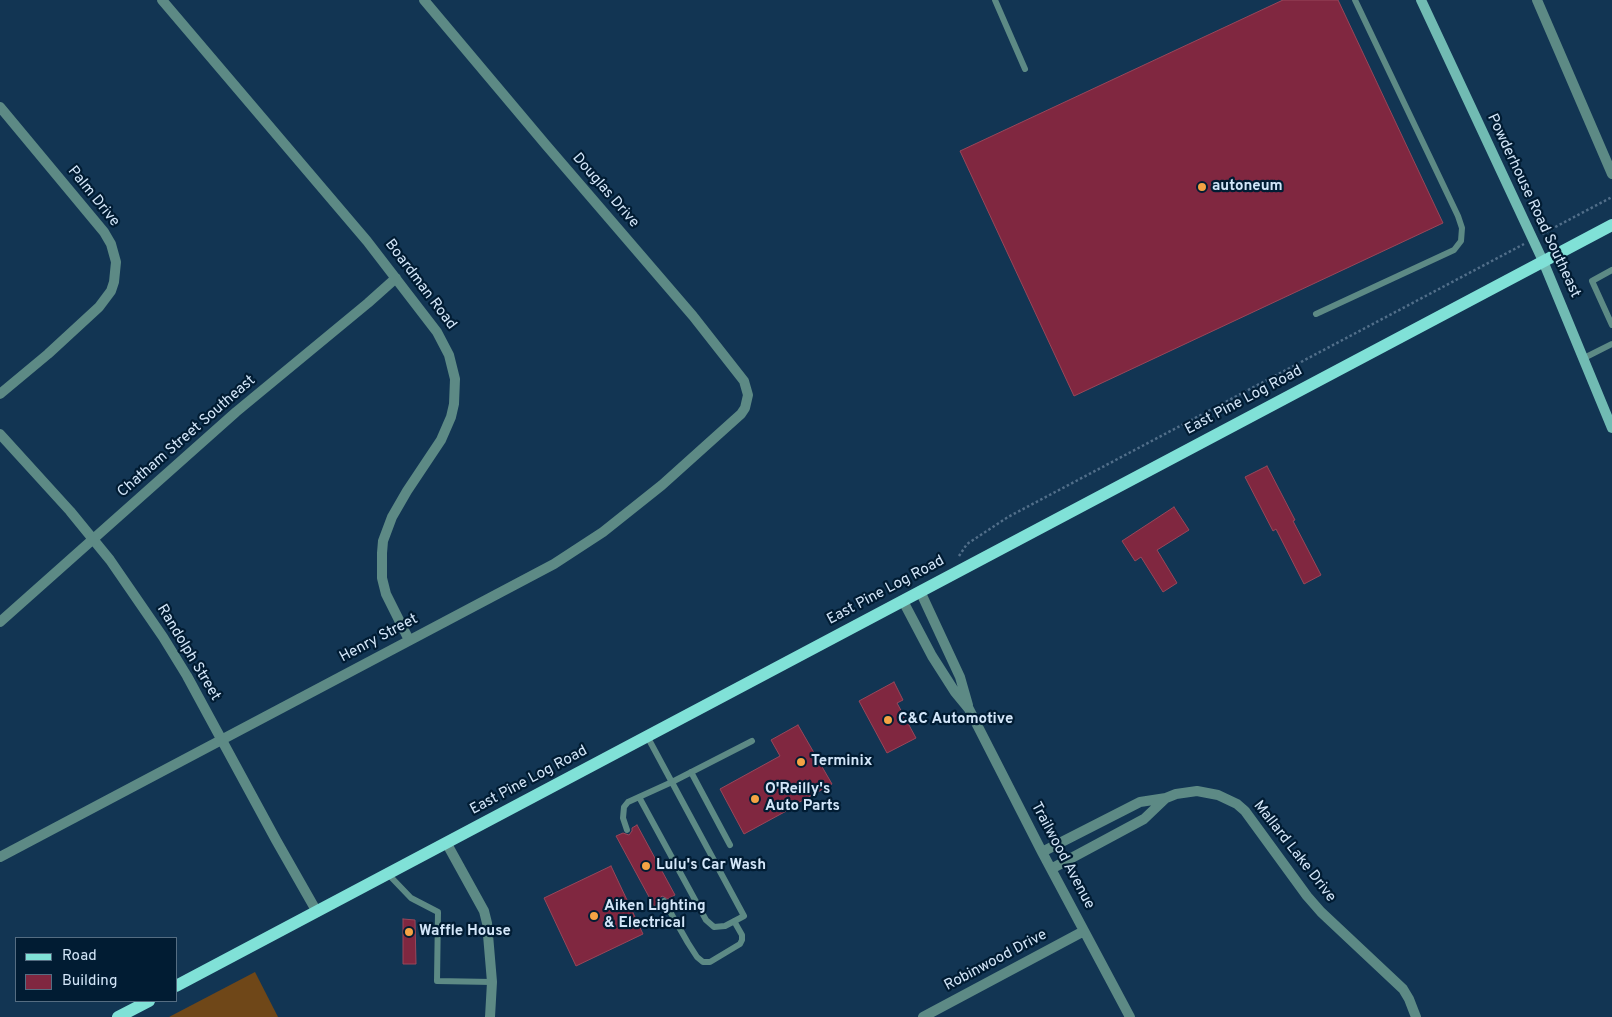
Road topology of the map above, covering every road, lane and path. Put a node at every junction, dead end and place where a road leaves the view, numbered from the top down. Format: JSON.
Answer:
{"nodes":[{"id":1,"x":162,"y":0,"type":"edge"},
{"id":2,"x":424,"y":0,"type":"edge"},
{"id":3,"x":995,"y":0,"type":"edge"},
{"id":4,"x":1355,"y":0,"type":"edge"},
{"id":5,"x":1421,"y":0,"type":"edge"},
{"id":6,"x":1537,"y":0,"type":"edge"},
{"id":7,"x":1025,"y":69,"type":"dead end"},
{"id":8,"x":0,"y":108,"type":"edge"},
{"id":9,"x":1612,"y":174,"type":"edge"},
{"id":10,"x":1612,"y":197,"type":"edge"},
{"id":11,"x":1612,"y":225,"type":"edge"},
{"id":12,"x":1533,"y":239,"type":"junction"},
{"id":13,"x":1543,"y":261,"type":"junction"},
{"id":14,"x":1612,"y":272,"type":"edge"},
{"id":15,"x":396,"y":278,"type":"junction"},
{"id":16,"x":1316,"y":314,"type":"dead end"},
{"id":17,"x":1612,"y":325,"type":"edge"},
{"id":18,"x":1612,"y":344,"type":"edge"},
{"id":19,"x":1584,"y":358,"type":"junction"},
{"id":20,"x":0,"y":394,"type":"edge"},
{"id":21,"x":745,"y":408,"type":"joint"},
{"id":22,"x":1612,"y":428,"type":"edge"},
{"id":23,"x":0,"y":434,"type":"edge"},
{"id":24,"x":93,"y":540,"type":"junction"},
{"id":25,"x":958,"y":557,"type":"dead end"},
{"id":26,"x":920,"y":591,"type":"junction"},
{"id":27,"x":903,"y":600,"type":"junction"},
{"id":28,"x":0,"y":622,"type":"edge"},
{"id":29,"x":409,"y":640,"type":"junction"},
{"id":30,"x":969,"y":709,"type":"junction"},
{"id":31,"x":648,"y":736,"type":"junction"},
{"id":32,"x":221,"y":739,"type":"junction"},
{"id":33,"x":752,"y":740,"type":"dead end"},
{"id":34,"x":691,"y":772,"type":"junction"},
{"id":35,"x":672,"y":782,"type":"junction"},
{"id":36,"x":640,"y":797,"type":"junction"},
{"id":37,"x":1166,"y":798,"type":"junction"},
{"id":38,"x":627,"y":830,"type":"dead end"},
{"id":39,"x":447,"y":844,"type":"junction"},
{"id":40,"x":730,"y":845,"type":"dead end"},
{"id":41,"x":1042,"y":852,"type":"junction"},
{"id":42,"x":0,"y":857,"type":"edge"},
{"id":43,"x":1051,"y":869,"type":"junction"},
{"id":44,"x":388,"y":874,"type":"junction"},
{"id":45,"x":664,"y":901,"type":"dead end"},
{"id":46,"x":317,"y":912,"type":"junction"},
{"id":47,"x":734,"y":921,"type":"junction"},
{"id":48,"x":1084,"y":931,"type":"junction"},
{"id":49,"x":492,"y":982,"type":"junction"},
{"id":50,"x":178,"y":985,"type":"edge"},
{"id":51,"x":146,"y":1002,"type":"edge"},
{"id":52,"x":118,"y":1017,"type":"edge"},
{"id":53,"x":490,"y":1017,"type":"edge"},
{"id":54,"x":923,"y":1017,"type":"edge"},
{"id":55,"x":1130,"y":1017,"type":"edge"},
{"id":56,"x":1416,"y":1017,"type":"edge"}],
"edges":[{"from":1,"to":15,"type":"street","name":"Boardman Road"},
{"from":2,"to":21,"type":"street","name":"Douglas Drive"},
{"from":3,"to":7,"type":"lane"},
{"from":4,"to":16,"type":"lane"},
{"from":5,"to":12,"type":"street","name":"Powderhouse Road Southeast"},
{"from":6,"to":9,"type":"street"},
{"from":8,"to":20,"type":"street","name":"Palm Drive"},
{"from":10,"to":12,"type":"path"},
{"from":11,"to":13,"type":"main road","name":"East Pine Log Road"},
{"from":12,"to":13,"type":"street","name":"Powderhouse Road Southeast"},
{"from":12,"to":25,"type":"path"},
{"from":13,"to":19,"type":"street","name":"Powderhouse Road Southeast"},
{"from":13,"to":26,"type":"main road","name":"East Pine Log Road"},
{"from":14,"to":17,"type":"lane"},
{"from":15,"to":24,"type":"street","name":"Chatham Street Southeast"},
{"from":15,"to":29,"type":"street","name":"Boardman Road"},
{"from":18,"to":19,"type":"lane"},
{"from":19,"to":22,"type":"street","name":"Powderhouse Road Southeast"},
{"from":21,"to":29,"type":"street","name":"Henry Street"},
{"from":23,"to":24,"type":"street","name":"Randolph Street"},
{"from":24,"to":28,"type":"street","name":"Chatham Street Southeast"},
{"from":24,"to":32,"type":"street","name":"Randolph Street"},
{"from":26,"to":27,"type":"main road","name":"East Pine Log Road"},
{"from":26,"to":30,"type":"street","name":"Trailwood Avenue"},
{"from":27,"to":30,"type":"street","name":"Trailwood Avenue"},
{"from":27,"to":31,"type":"main road","name":"East Pine Log Road"},
{"from":29,"to":32,"type":"street","name":"Henry Street"},
{"from":30,"to":41,"type":"street","name":"Trailwood Avenue"},
{"from":31,"to":35,"type":"lane"},
{"from":31,"to":39,"type":"main road","name":"East Pine Log Road"},
{"from":32,"to":42,"type":"street","name":"Henry Street"},
{"from":32,"to":46,"type":"street","name":"Randolph Street"},
{"from":33,"to":34,"type":"lane"},
{"from":34,"to":35,"type":"lane"},
{"from":34,"to":40,"type":"lane"},
{"from":35,"to":36,"type":"lane"},
{"from":35,"to":47,"type":"lane"},
{"from":36,"to":38,"type":"lane"},
{"from":36,"to":47,"type":"lane"},
{"from":37,"to":41,"type":"street","name":"Mallard Lake Drive"},
{"from":37,"to":43,"type":"street","name":"Mallard Lake Drive"},
{"from":37,"to":56,"type":"street","name":"Mallard Lake Drive"},
{"from":39,"to":44,"type":"main road","name":"East Pine Log Road"},
{"from":39,"to":49,"type":"street"},
{"from":41,"to":43,"type":"street","name":"Trailwood Avenue"},
{"from":43,"to":48,"type":"street","name":"Trailwood Avenue"},
{"from":44,"to":46,"type":"main road","name":"East Pine Log Road"},
{"from":44,"to":49,"type":"lane"},
{"from":45,"to":47,"type":"lane"},
{"from":46,"to":50,"type":"main road","name":"East Pine Log Road"},
{"from":48,"to":54,"type":"street","name":"Robinwood Drive"},
{"from":48,"to":55,"type":"street","name":"Trailwood Avenue"},
{"from":49,"to":53,"type":"street"},
{"from":51,"to":52,"type":"main road"}]}
